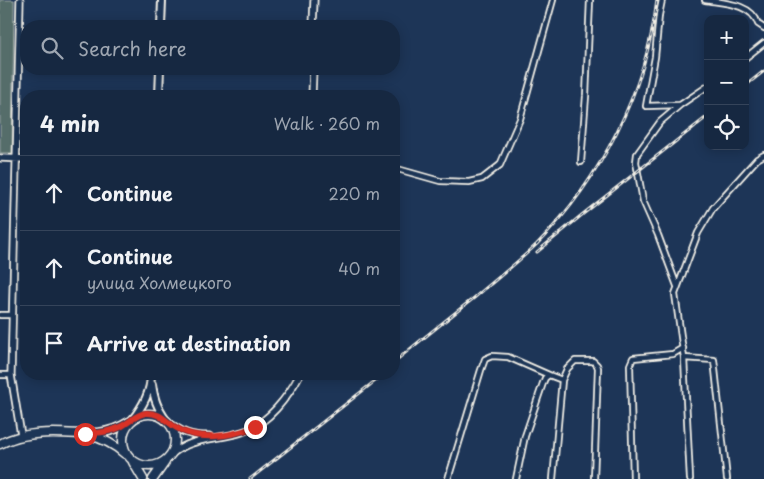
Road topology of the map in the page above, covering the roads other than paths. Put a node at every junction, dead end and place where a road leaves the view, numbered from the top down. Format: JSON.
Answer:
{"nodes":[{"id":1,"x":20,"y":0,"type":"edge"},
{"id":2,"x":162,"y":0,"type":"edge"},
{"id":3,"x":314,"y":0,"type":"edge"},
{"id":4,"x":553,"y":0,"type":"edge"},
{"id":5,"x":590,"y":0,"type":"edge"},
{"id":6,"x":662,"y":0,"type":"edge"},
{"id":7,"x":705,"y":0,"type":"edge"},
{"id":8,"x":161,"y":20,"type":"edge"},
{"id":9,"x":313,"y":20,"type":"edge"},
{"id":10,"x":764,"y":28,"type":"edge"},
{"id":11,"x":764,"y":43,"type":"edge"},
{"id":12,"x":749,"y":55,"type":"edge"},
{"id":13,"x":160,"y":75,"type":"edge"},
{"id":14,"x":313,"y":75,"type":"edge"},
{"id":15,"x":704,"y":89,"type":"edge"},
{"id":16,"x":159,"y":90,"type":"edge"},
{"id":17,"x":312,"y":90,"type":"edge"},
{"id":18,"x":680,"y":105,"type":"junction"},
{"id":19,"x":764,"y":155,"type":"edge"},
{"id":20,"x":0,"y":158,"type":"edge"},
{"id":21,"x":16,"y":159,"type":"junction"},
{"id":22,"x":20,"y":159,"type":"edge"},
{"id":23,"x":581,"y":162,"type":"dead end"},
{"id":24,"x":400,"y":170,"type":"edge"},
{"id":25,"x":678,"y":286,"type":"junction"},
{"id":26,"x":0,"y":315,"type":"edge"},
{"id":27,"x":12,"y":316,"type":"junction"},
{"id":28,"x":683,"y":348,"type":"junction"},
{"id":29,"x":684,"y":358,"type":"junction"},
{"id":30,"x":0,"y":375,"type":"edge"},
{"id":31,"x":549,"y":375,"type":"junction"},
{"id":32,"x":11,"y":376,"type":"junction"},
{"id":33,"x":150,"y":380,"type":"edge"},
{"id":34,"x":152,"y":380,"type":"edge"},
{"id":35,"x":297,"y":380,"type":"edge"},
{"id":36,"x":562,"y":380,"type":"junction"},
{"id":37,"x":132,"y":420,"type":"junction"},
{"id":38,"x":166,"y":420,"type":"junction"},
{"id":39,"x":85,"y":434,"type":"junction"},
{"id":40,"x":230,"y":435,"type":"junction"},
{"id":41,"x":20,"y":436,"type":"junction"},
{"id":42,"x":0,"y":444,"type":"edge"},
{"id":43,"x":128,"y":457,"type":"junction"},
{"id":44,"x":168,"y":459,"type":"junction"},
{"id":45,"x":143,"y":479,"type":"edge"},
{"id":46,"x":153,"y":479,"type":"edge"},
{"id":47,"x":448,"y":479,"type":"edge"},
{"id":48,"x":516,"y":479,"type":"edge"},
{"id":49,"x":553,"y":479,"type":"edge"},
{"id":50,"x":594,"y":479,"type":"edge"},
{"id":51,"x":633,"y":479,"type":"edge"},
{"id":52,"x":690,"y":479,"type":"edge"},
{"id":53,"x":727,"y":479,"type":"edge"}],
"edges":[{"from":1,"to":21,"type":"street"},
{"from":2,"to":8,"type":"main road"},
{"from":3,"to":9,"type":"street"},
{"from":4,"to":24,"type":"street"},
{"from":5,"to":23,"type":"street"},
{"from":6,"to":18,"type":"street"},
{"from":7,"to":10,"type":"street"},
{"from":11,"to":12,"type":"street"},
{"from":13,"to":16,"type":"main road"},
{"from":14,"to":17,"type":"street"},
{"from":15,"to":18,"type":"street"},
{"from":18,"to":25,"type":"street"},
{"from":19,"to":25,"type":"street"},
{"from":20,"to":21,"type":"street"},
{"from":21,"to":22,"type":"street"},
{"from":21,"to":27,"type":"street"},
{"from":25,"to":28,"type":"street"},
{"from":26,"to":27,"type":"street"},
{"from":27,"to":32,"type":"street"},
{"from":28,"to":29,"type":"street"},
{"from":28,"to":51,"type":"street"},
{"from":29,"to":52,"type":"street"},
{"from":29,"to":53,"type":"street"},
{"from":30,"to":32,"type":"street"},
{"from":31,"to":36,"type":"street"},
{"from":31,"to":47,"type":"street"},
{"from":31,"to":48,"type":"street"},
{"from":32,"to":41,"type":"street"},
{"from":33,"to":37,"type":"main road"},
{"from":34,"to":38,"type":"main road"},
{"from":35,"to":40,"type":"street"},
{"from":36,"to":49,"type":"street"},
{"from":36,"to":50,"type":"street"},
{"from":37,"to":38,"type":"main road"},
{"from":37,"to":39,"type":"main road"},
{"from":37,"to":43,"type":"main road"},
{"from":38,"to":40,"type":"street"},
{"from":38,"to":44,"type":"main road"},
{"from":39,"to":41,"type":"main road"},
{"from":39,"to":43,"type":"main road"},
{"from":40,"to":44,"type":"street"},
{"from":41,"to":42,"type":"main road"},
{"from":43,"to":44,"type":"main road"},
{"from":43,"to":45,"type":"main road"},
{"from":44,"to":46,"type":"main road"}]}
